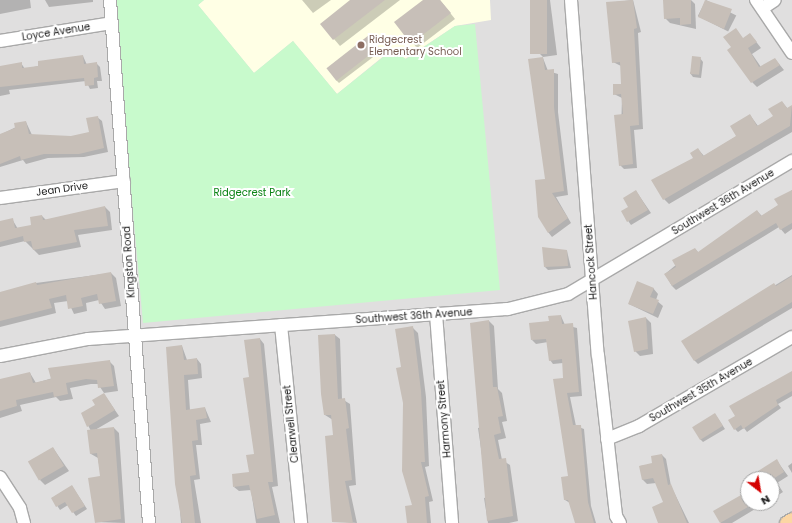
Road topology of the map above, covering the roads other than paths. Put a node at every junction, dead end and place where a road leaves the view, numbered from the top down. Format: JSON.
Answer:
{"nodes":[{"id":1,"x":110,"y":0,"type":"edge"},
{"id":2,"x":571,"y":0,"type":"edge"},
{"id":3,"x":775,"y":0,"type":"edge"},
{"id":4,"x":759,"y":4,"type":"edge"},
{"id":5,"x":112,"y":23,"type":"junction"},
{"id":6,"x":0,"y":41,"type":"edge"},
{"id":7,"x":792,"y":53,"type":"edge"},
{"id":8,"x":792,"y":161,"type":"edge"},
{"id":9,"x":124,"y":181,"type":"junction"},
{"id":10,"x":0,"y":198,"type":"edge"},
{"id":11,"x":592,"y":280,"type":"junction"},
{"id":12,"x":436,"y":314,"type":"junction"},
{"id":13,"x":281,"y":326,"type":"junction"},
{"id":14,"x":135,"y":336,"type":"junction"},
{"id":15,"x":792,"y":337,"type":"edge"},
{"id":16,"x":0,"y":356,"type":"edge"},
{"id":17,"x":607,"y":439,"type":"junction"},
{"id":18,"x":0,"y":477,"type":"edge"},
{"id":19,"x":792,"y":520,"type":"edge"},
{"id":20,"x":24,"y":523,"type":"edge"},
{"id":21,"x":149,"y":523,"type":"edge"},
{"id":22,"x":301,"y":523,"type":"edge"},
{"id":23,"x":452,"y":523,"type":"edge"},
{"id":24,"x":620,"y":523,"type":"edge"},
{"id":25,"x":787,"y":523,"type":"edge"}],
"edges":[{"from":1,"to":5,"type":"street","name":"Kingston Road"},
{"from":2,"to":11,"type":"street","name":"Hancock Street"},
{"from":3,"to":4,"type":"street"},
{"from":4,"to":7,"type":"street"},
{"from":5,"to":6,"type":"street","name":"Loyce Avenue"},
{"from":5,"to":9,"type":"street","name":"Kingston Road"},
{"from":8,"to":11,"type":"street","name":"Southwest 36th Avenue"},
{"from":9,"to":10,"type":"street","name":"Jean Drive"},
{"from":9,"to":14,"type":"street","name":"Kingston Road"},
{"from":11,"to":12,"type":"street","name":"Southwest 36th Avenue"},
{"from":11,"to":17,"type":"street","name":"Hancock Street"},
{"from":12,"to":13,"type":"street","name":"Southwest 36th Avenue"},
{"from":12,"to":23,"type":"street","name":"Harmony Street"},
{"from":13,"to":14,"type":"street","name":"Southwest 36th Avenue"},
{"from":13,"to":22,"type":"street","name":"Clearwell Street"},
{"from":14,"to":16,"type":"street","name":"Southwest 36th Avenue"},
{"from":14,"to":21,"type":"street","name":"Kingston Road"},
{"from":15,"to":17,"type":"street","name":"Southwest 35th Avenue"},
{"from":17,"to":24,"type":"street","name":"Hancock Street"},
{"from":18,"to":20,"type":"street"},
{"from":19,"to":25,"type":"main road"}]}
